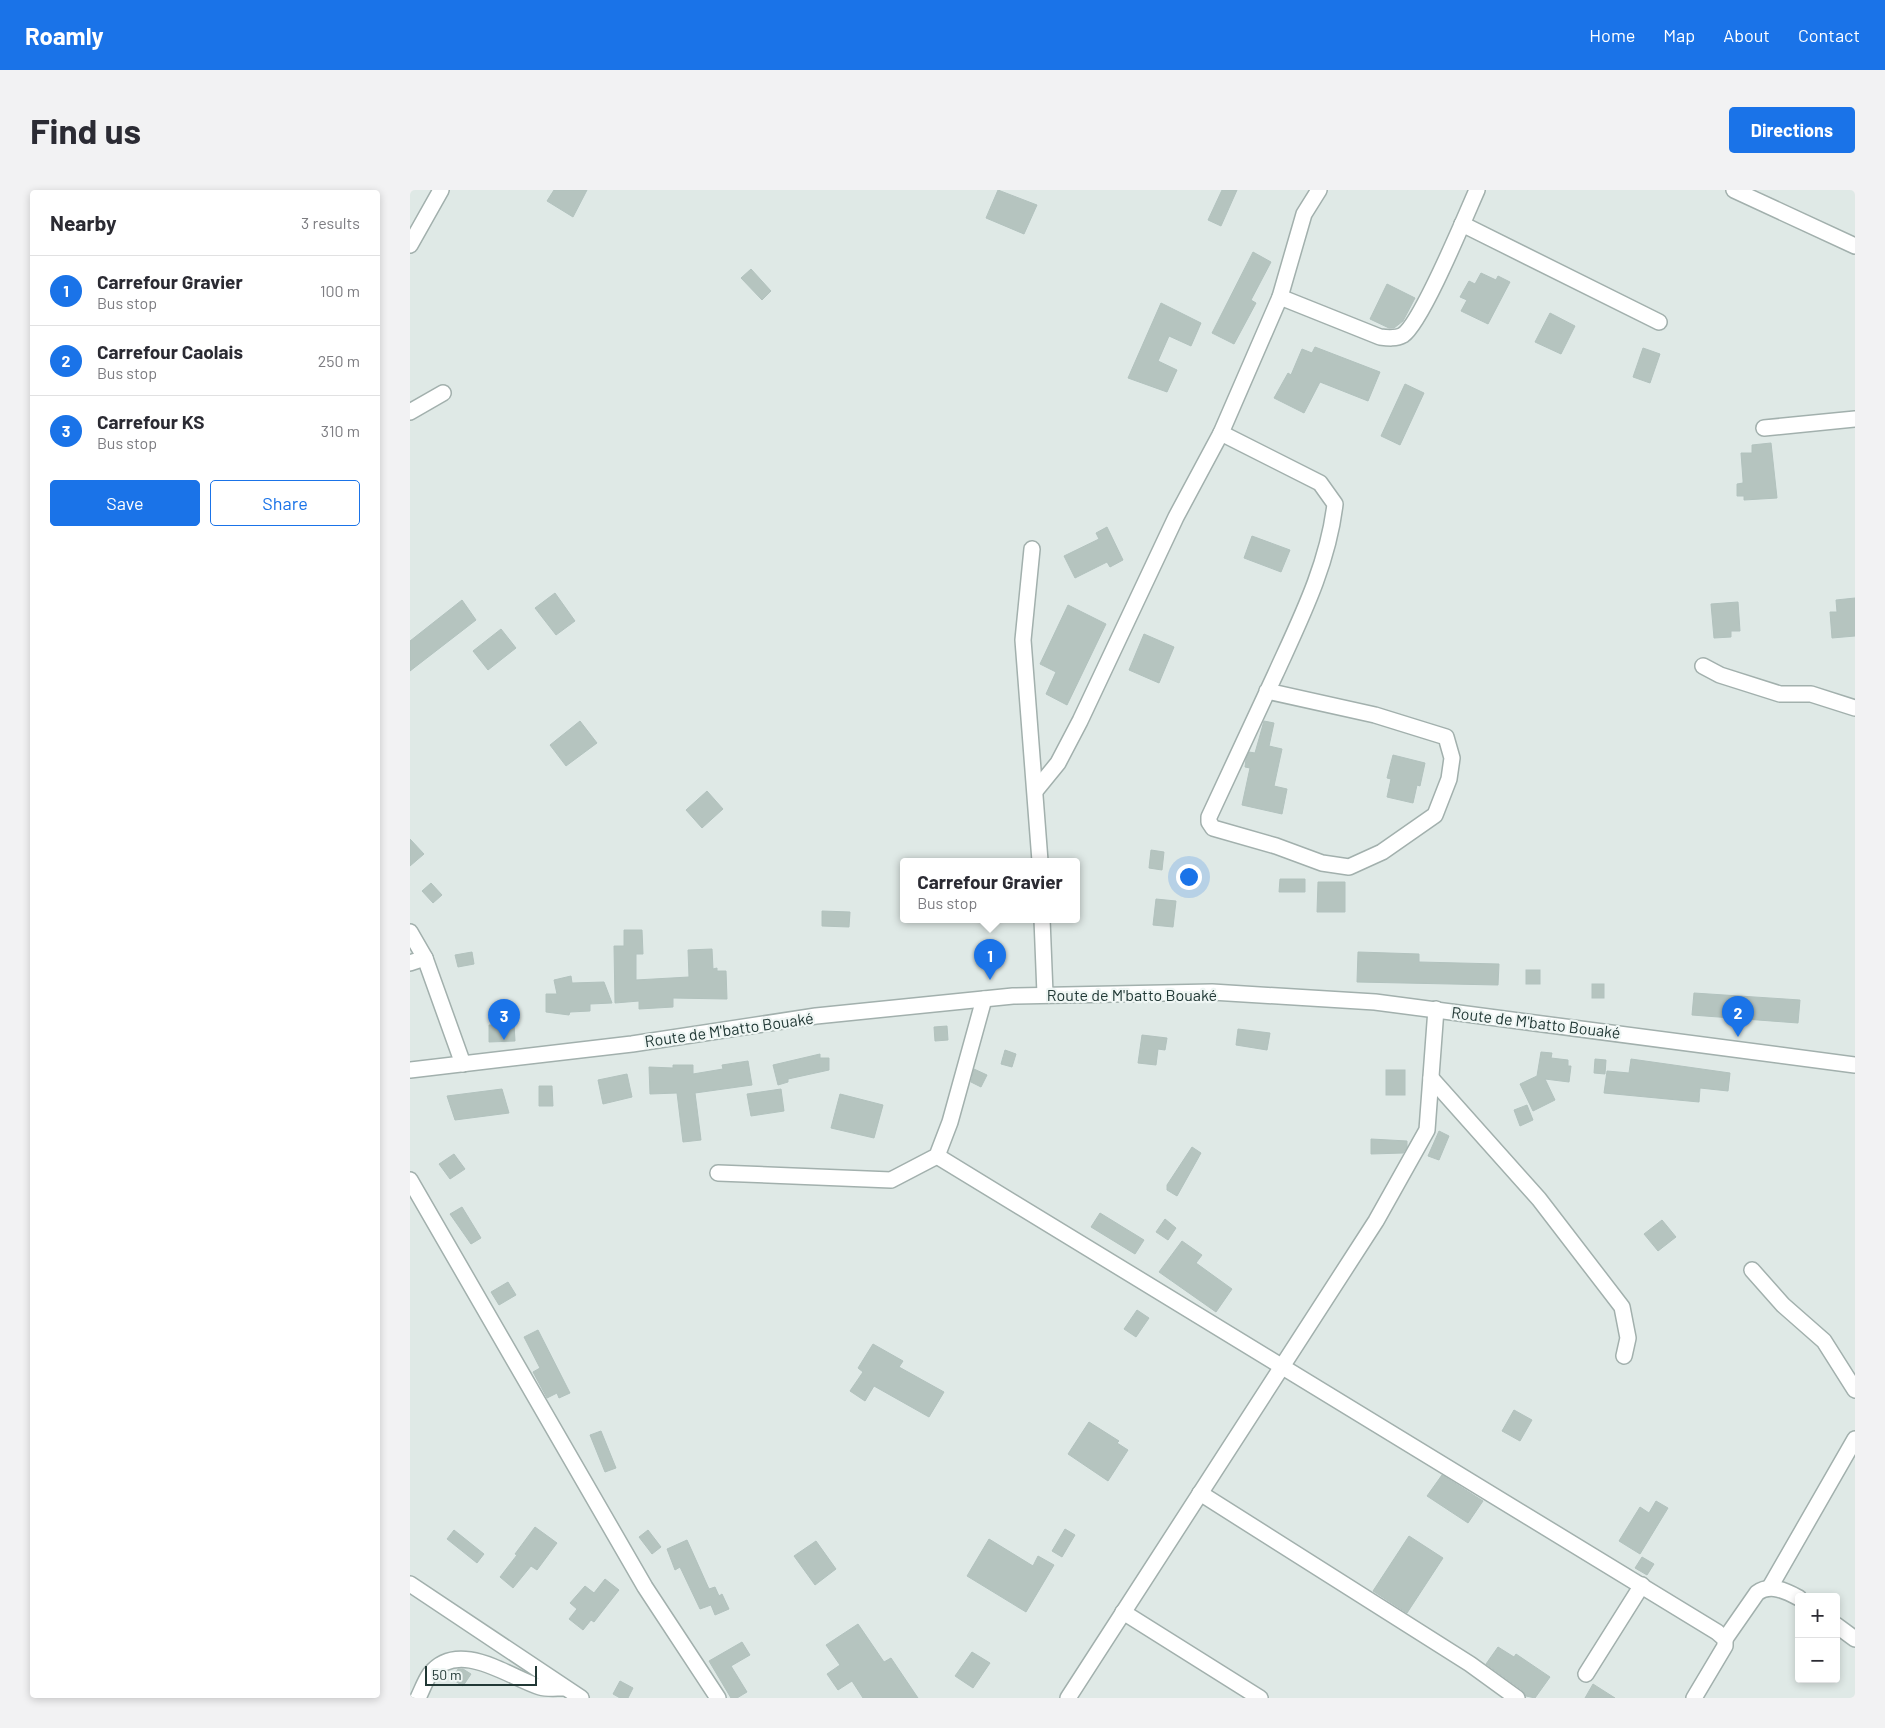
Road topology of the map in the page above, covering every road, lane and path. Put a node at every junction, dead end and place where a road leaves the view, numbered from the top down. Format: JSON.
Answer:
{"nodes":[{"id":1,"x":440,"y":190,"type":"edge"},
{"id":2,"x":1319,"y":190,"type":"edge"},
{"id":3,"x":1477,"y":190,"type":"edge"},
{"id":4,"x":1734,"y":190,"type":"edge"},
{"id":5,"x":1462,"y":224,"type":"junction"},
{"id":6,"x":410,"y":245,"type":"edge"},
{"id":7,"x":1855,"y":246,"type":"edge"},
{"id":8,"x":1280,"y":297,"type":"junction"},
{"id":9,"x":1659,"y":322,"type":"dead end"},
{"id":10,"x":444,"y":393,"type":"dead end"},
{"id":11,"x":410,"y":412,"type":"edge"},
{"id":12,"x":1855,"y":419,"type":"edge"},
{"id":13,"x":1764,"y":428,"type":"dead end"},
{"id":14,"x":1221,"y":433,"type":"junction"},
{"id":15,"x":1032,"y":549,"type":"dead end"},
{"id":16,"x":1703,"y":666,"type":"dead end"},
{"id":17,"x":1267,"y":691,"type":"junction"},
{"id":18,"x":1855,"y":708,"type":"edge"},
{"id":19,"x":1036,"y":790,"type":"junction"},
{"id":20,"x":1040,"y":858,"type":"edge"},
{"id":21,"x":1042,"y":923,"type":"edge"},
{"id":22,"x":410,"y":932,"type":"edge"},
{"id":23,"x":425,"y":958,"type":"junction"},
{"id":24,"x":410,"y":963,"type":"edge"},
{"id":25,"x":1045,"y":994,"type":"junction"},
{"id":26,"x":984,"y":999,"type":"junction"},
{"id":27,"x":1436,"y":1009,"type":"junction"},
{"id":28,"x":463,"y":1064,"type":"junction"},
{"id":29,"x":1855,"y":1064,"type":"edge"},
{"id":30,"x":410,"y":1070,"type":"edge"},
{"id":31,"x":1431,"y":1078,"type":"junction"},
{"id":32,"x":937,"y":1156,"type":"junction"},
{"id":33,"x":718,"y":1173,"type":"dead end"},
{"id":34,"x":410,"y":1180,"type":"edge"},
{"id":35,"x":1752,"y":1270,"type":"dead end"},
{"id":36,"x":1624,"y":1356,"type":"dead end"},
{"id":37,"x":1283,"y":1366,"type":"junction"},
{"id":38,"x":1855,"y":1390,"type":"edge"},
{"id":39,"x":1855,"y":1439,"type":"edge"},
{"id":40,"x":1200,"y":1493,"type":"junction"},
{"id":41,"x":410,"y":1584,"type":"edge"},
{"id":42,"x":1642,"y":1585,"type":"junction"},
{"id":43,"x":1770,"y":1587,"type":"junction"},
{"id":44,"x":1795,"y":1596,"type":"edge"},
{"id":45,"x":1123,"y":1612,"type":"junction"},
{"id":46,"x":1840,"y":1629,"type":"edge"},
{"id":47,"x":1725,"y":1638,"type":"junction"},
{"id":48,"x":1855,"y":1639,"type":"edge"},
{"id":49,"x":1586,"y":1674,"type":"dead end"},
{"id":50,"x":564,"y":1688,"type":"junction"},
{"id":51,"x":418,"y":1698,"type":"edge"},
{"id":52,"x":581,"y":1698,"type":"edge"},
{"id":53,"x":718,"y":1698,"type":"edge"},
{"id":54,"x":1068,"y":1698,"type":"edge"},
{"id":55,"x":1260,"y":1698,"type":"edge"},
{"id":56,"x":1517,"y":1698,"type":"edge"},
{"id":57,"x":1694,"y":1698,"type":"edge"}],
"edges":[{"from":1,"to":6,"type":"street"},
{"from":2,"to":8,"type":"street"},
{"from":3,"to":5,"type":"street"},
{"from":4,"to":7,"type":"street"},
{"from":5,"to":8,"type":"street"},
{"from":5,"to":9,"type":"street"},
{"from":8,"to":14,"type":"street"},
{"from":10,"to":11,"type":"street"},
{"from":12,"to":13,"type":"street"},
{"from":14,"to":17,"type":"street"},
{"from":14,"to":19,"type":"street"},
{"from":15,"to":19,"type":"street"},
{"from":16,"to":18,"type":"street"},
{"from":17,"to":17,"type":"street"},
{"from":19,"to":20,"type":"street"},
{"from":21,"to":25,"type":"street"},
{"from":22,"to":23,"type":"street"},
{"from":23,"to":24,"type":"street"},
{"from":23,"to":28,"type":"street"},
{"from":25,"to":26,"type":"street","name":"Route de M'batto Bouaké"},
{"from":25,"to":27,"type":"street","name":"Route de M'batto Bouaké"},
{"from":26,"to":28,"type":"street","name":"Route de M'batto Bouaké"},
{"from":26,"to":32,"type":"street"},
{"from":27,"to":29,"type":"street","name":"Route de M'batto Bouaké"},
{"from":27,"to":31,"type":"street"},
{"from":28,"to":30,"type":"street","name":"Route de M'batto Bouaké"},
{"from":31,"to":36,"type":"street"},
{"from":31,"to":37,"type":"street"},
{"from":32,"to":33,"type":"street"},
{"from":32,"to":37,"type":"street"},
{"from":34,"to":53,"type":"street"},
{"from":35,"to":38,"type":"street"},
{"from":37,"to":40,"type":"street"},
{"from":37,"to":42,"type":"street"},
{"from":39,"to":43,"type":"street"},
{"from":40,"to":45,"type":"street"},
{"from":40,"to":56,"type":"street"},
{"from":41,"to":50,"type":"street"},
{"from":42,"to":47,"type":"street"},
{"from":42,"to":49,"type":"street"},
{"from":43,"to":44,"type":"street"},
{"from":43,"to":47,"type":"street"},
{"from":45,"to":54,"type":"street"},
{"from":45,"to":55,"type":"street"},
{"from":46,"to":48,"type":"street"},
{"from":47,"to":57,"type":"street"},
{"from":50,"to":51,"type":"street"},
{"from":50,"to":52,"type":"street"}]}
